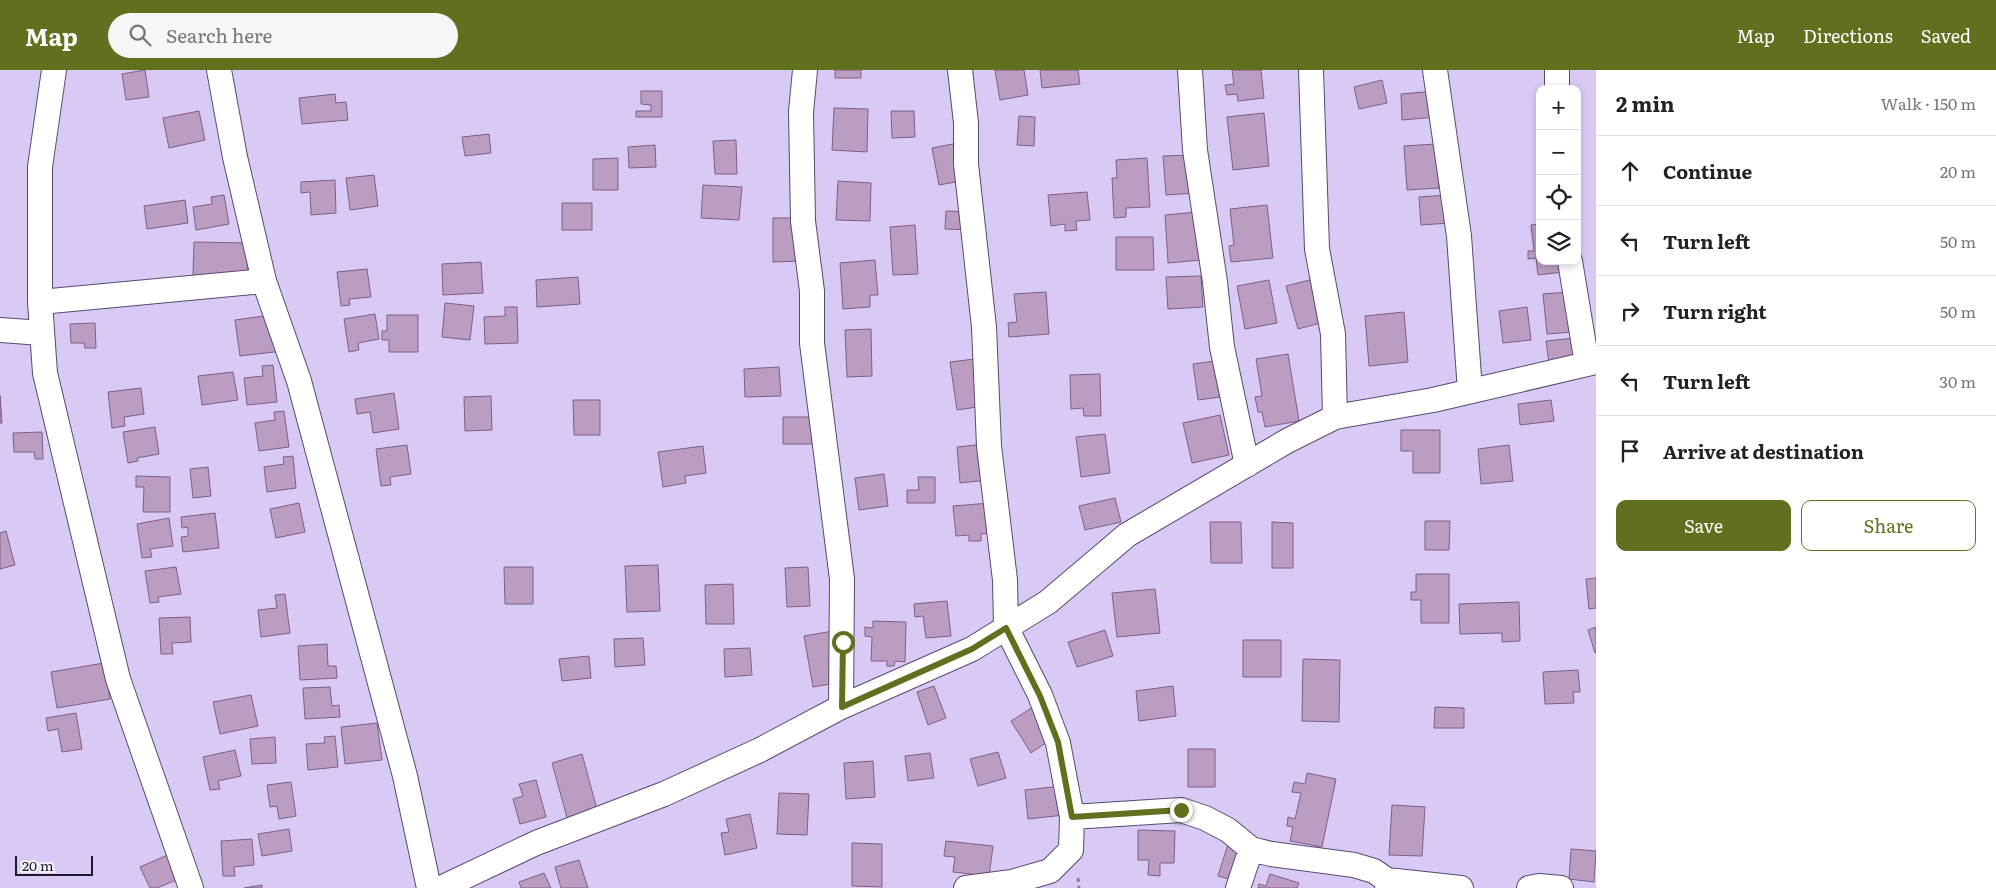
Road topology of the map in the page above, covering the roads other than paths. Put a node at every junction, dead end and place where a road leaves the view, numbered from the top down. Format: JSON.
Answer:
{"nodes":[{"id":1,"x":54,"y":70,"type":"edge"},
{"id":2,"x":219,"y":70,"type":"edge"},
{"id":3,"x":805,"y":70,"type":"edge"},
{"id":4,"x":960,"y":70,"type":"edge"},
{"id":5,"x":1190,"y":70,"type":"edge"},
{"id":6,"x":1311,"y":70,"type":"edge"},
{"id":7,"x":1435,"y":70,"type":"edge"},
{"id":8,"x":1557,"y":70,"type":"edge"},
{"id":9,"x":1556,"y":85,"type":"edge"},
{"id":10,"x":1571,"y":265,"type":"edge"},
{"id":11,"x":264,"y":281,"type":"junction"},
{"id":12,"x":40,"y":302,"type":"junction"},
{"id":13,"x":0,"y":330,"type":"edge"},
{"id":14,"x":42,"y":333,"type":"junction"},
{"id":15,"x":1592,"y":363,"type":"edge"},
{"id":16,"x":1470,"y":391,"type":"junction"},
{"id":17,"x":1334,"y":417,"type":"junction"},
{"id":18,"x":1247,"y":465,"type":"junction"},
{"id":19,"x":1006,"y":628,"type":"junction"},
{"id":20,"x":842,"y":707,"type":"junction"},
{"id":21,"x":1072,"y":817,"type":"junction"},
{"id":22,"x":1251,"y":849,"type":"junction"},
{"id":23,"x":1387,"y":884,"type":"edge"},
{"id":24,"x":191,"y":888,"type":"edge"},
{"id":25,"x":429,"y":888,"type":"edge"},
{"id":26,"x":441,"y":888,"type":"edge"},
{"id":27,"x":966,"y":888,"type":"edge"},
{"id":28,"x":1238,"y":888,"type":"edge"},
{"id":29,"x":1461,"y":888,"type":"edge"},
{"id":30,"x":1529,"y":888,"type":"edge"},
{"id":31,"x":1560,"y":888,"type":"edge"}],
"edges":[{"from":1,"to":12,"type":"street"},
{"from":2,"to":11,"type":"street"},
{"from":3,"to":20,"type":"street"},
{"from":4,"to":19,"type":"street"},
{"from":5,"to":18,"type":"street"},
{"from":6,"to":17,"type":"street"},
{"from":7,"to":16,"type":"street"},
{"from":8,"to":9,"type":"street"},
{"from":10,"to":15,"type":"street"},
{"from":11,"to":12,"type":"street"},
{"from":11,"to":25,"type":"street"},
{"from":12,"to":14,"type":"street"},
{"from":13,"to":14,"type":"street"},
{"from":14,"to":24,"type":"street"},
{"from":15,"to":16,"type":"street"},
{"from":16,"to":17,"type":"street"},
{"from":17,"to":18,"type":"street"},
{"from":18,"to":19,"type":"street"},
{"from":19,"to":20,"type":"street"},
{"from":19,"to":21,"type":"street"},
{"from":20,"to":26,"type":"street"},
{"from":21,"to":22,"type":"street"},
{"from":21,"to":27,"type":"street"},
{"from":22,"to":23,"type":"street"},
{"from":22,"to":28,"type":"street"},
{"from":23,"to":29,"type":"street"},
{"from":30,"to":31,"type":"street"}]}
